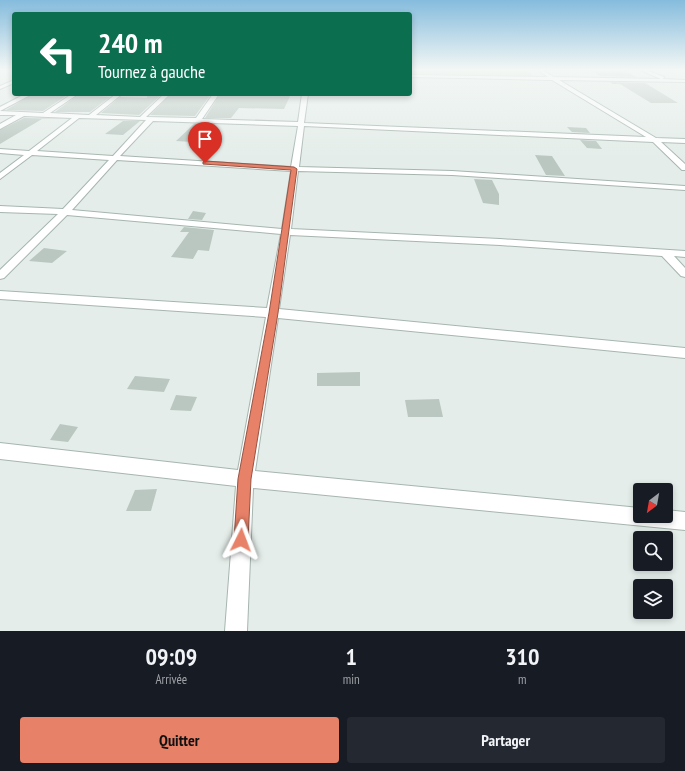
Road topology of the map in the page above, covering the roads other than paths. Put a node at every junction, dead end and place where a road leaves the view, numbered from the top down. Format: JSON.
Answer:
{"nodes":[{"id":1,"x":18,"y":99,"type":"edge"},
{"id":2,"x":67,"y":99,"type":"edge"},
{"id":3,"x":113,"y":99,"type":"edge"},
{"id":4,"x":161,"y":99,"type":"edge"},
{"id":5,"x":212,"y":99,"type":"edge"},
{"id":6,"x":304,"y":99,"type":"edge"},
{"id":7,"x":587,"y":99,"type":"edge"},
{"id":8,"x":0,"y":109,"type":"edge"},
{"id":9,"x":0,"y":112,"type":"edge"},
{"id":10,"x":23,"y":114,"type":"junction"},
{"id":11,"x":44,"y":115,"type":"junction"},
{"id":12,"x":78,"y":116,"type":"junction"},
{"id":13,"x":90,"y":117,"type":"junction"},
{"id":14,"x":142,"y":118,"type":"junction"},
{"id":15,"x":152,"y":118,"type":"junction"},
{"id":16,"x":198,"y":120,"type":"junction"},
{"id":17,"x":302,"y":124,"type":"junction"},
{"id":18,"x":0,"y":127,"type":"edge"},
{"id":19,"x":655,"y":140,"type":"junction"},
{"id":20,"x":685,"y":141,"type":"edge"},
{"id":21,"x":0,"y":151,"type":"edge"},
{"id":22,"x":33,"y":153,"type":"junction"},
{"id":23,"x":116,"y":157,"type":"junction"},
{"id":24,"x":685,"y":168,"type":"edge"},
{"id":25,"x":294,"y":169,"type":"junction"},
{"id":26,"x":0,"y":177,"type":"edge"},
{"id":27,"x":685,"y":188,"type":"edge"},
{"id":28,"x":0,"y":208,"type":"edge"},
{"id":29,"x":65,"y":212,"type":"junction"},
{"id":30,"x":286,"y":232,"type":"junction"},
{"id":31,"x":665,"y":253,"type":"junction"},
{"id":32,"x":685,"y":254,"type":"edge"},
{"id":33,"x":685,"y":274,"type":"edge"},
{"id":34,"x":0,"y":276,"type":"edge"},
{"id":35,"x":0,"y":294,"type":"edge"},
{"id":36,"x":274,"y":313,"type":"junction"},
{"id":37,"x":685,"y":353,"type":"edge"},
{"id":38,"x":0,"y":451,"type":"edge"},
{"id":39,"x":245,"y":479,"type":"junction"},
{"id":40,"x":685,"y":521,"type":"edge"},
{"id":41,"x":236,"y":631,"type":"edge"}],
"edges":[{"from":1,"to":8,"type":"street"},
{"from":2,"to":11,"type":"street"},
{"from":3,"to":13,"type":"street"},
{"from":4,"to":14,"type":"street"},
{"from":5,"to":16,"type":"street"},
{"from":6,"to":17,"type":"street"},
{"from":7,"to":19,"type":"street"},
{"from":9,"to":10,"type":"street"},
{"from":10,"to":11,"type":"street"},
{"from":10,"to":18,"type":"street"},
{"from":11,"to":12,"type":"street"},
{"from":12,"to":13,"type":"street"},
{"from":12,"to":22,"type":"street"},
{"from":13,"to":14,"type":"street"},
{"from":14,"to":15,"type":"street"},
{"from":15,"to":16,"type":"street"},
{"from":15,"to":23,"type":"street"},
{"from":16,"to":17,"type":"street"},
{"from":17,"to":19,"type":"street"},
{"from":17,"to":25,"type":"street"},
{"from":19,"to":20,"type":"street"},
{"from":19,"to":24,"type":"street"},
{"from":21,"to":22,"type":"street"},
{"from":22,"to":23,"type":"street"},
{"from":22,"to":26,"type":"street"},
{"from":23,"to":25,"type":"street"},
{"from":23,"to":29,"type":"street"},
{"from":25,"to":27,"type":"street"},
{"from":25,"to":30,"type":"street"},
{"from":28,"to":29,"type":"street"},
{"from":29,"to":30,"type":"street"},
{"from":29,"to":34,"type":"street"},
{"from":30,"to":31,"type":"street"},
{"from":30,"to":36,"type":"street"},
{"from":31,"to":32,"type":"street"},
{"from":31,"to":33,"type":"street"},
{"from":35,"to":36,"type":"street"},
{"from":36,"to":37,"type":"street"},
{"from":36,"to":39,"type":"street"},
{"from":38,"to":39,"type":"street"},
{"from":39,"to":40,"type":"street"},
{"from":39,"to":41,"type":"street"}]}
